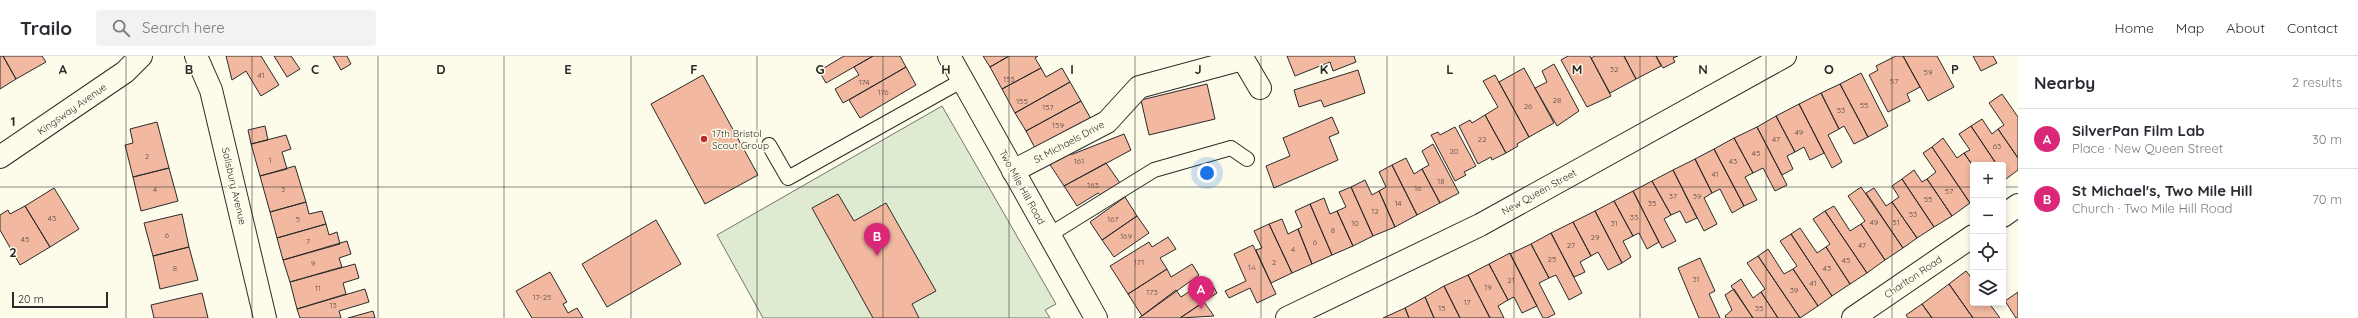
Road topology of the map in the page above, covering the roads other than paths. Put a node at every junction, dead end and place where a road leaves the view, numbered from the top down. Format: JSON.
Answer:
{"nodes":[{"id":1,"x":141,"y":56,"type":"edge"},
{"id":2,"x":196,"y":56,"type":"edge"},
{"id":3,"x":949,"y":56,"type":"edge"},
{"id":4,"x":1785,"y":56,"type":"edge"},
{"id":5,"x":962,"y":80,"type":"junction"},
{"id":6,"x":1260,"y":88,"type":"dead end"},
{"id":7,"x":770,"y":145,"type":"dead end"},
{"id":8,"x":0,"y":157,"type":"edge"},
{"id":9,"x":1247,"y":159,"type":"dead end"},
{"id":10,"x":1014,"y":171,"type":"junction"},
{"id":11,"x":2018,"y":205,"type":"edge"},
{"id":12,"x":2006,"y":214,"type":"edge"},
{"id":13,"x":1049,"y":235,"type":"junction"},
{"id":14,"x":1970,"y":238,"type":"edge"},
{"id":15,"x":265,"y":318,"type":"edge"},
{"id":16,"x":1096,"y":318,"type":"edge"},
{"id":17,"x":1287,"y":318,"type":"edge"},
{"id":18,"x":1853,"y":318,"type":"edge"}],
"edges":[{"from":1,"to":8,"type":"street","name":"Kingsway Avenue"},
{"from":2,"to":15,"type":"street","name":"Salisbury Avenue"},
{"from":3,"to":5,"type":"street","name":"Two Mile Hill Road"},
{"from":4,"to":17,"type":"street","name":"New Queen Street"},
{"from":5,"to":7,"type":"lane"},
{"from":5,"to":10,"type":"street","name":"Two Mile Hill Road"},
{"from":6,"to":10,"type":"street","name":"St Michaels Drive"},
{"from":9,"to":13,"type":"lane"},
{"from":10,"to":13,"type":"street","name":"Two Mile Hill Road"},
{"from":11,"to":12,"type":"street"},
{"from":13,"to":16,"type":"street","name":"Two Mile Hill Road"},
{"from":14,"to":18,"type":"street","name":"Charlton Road"}]}
